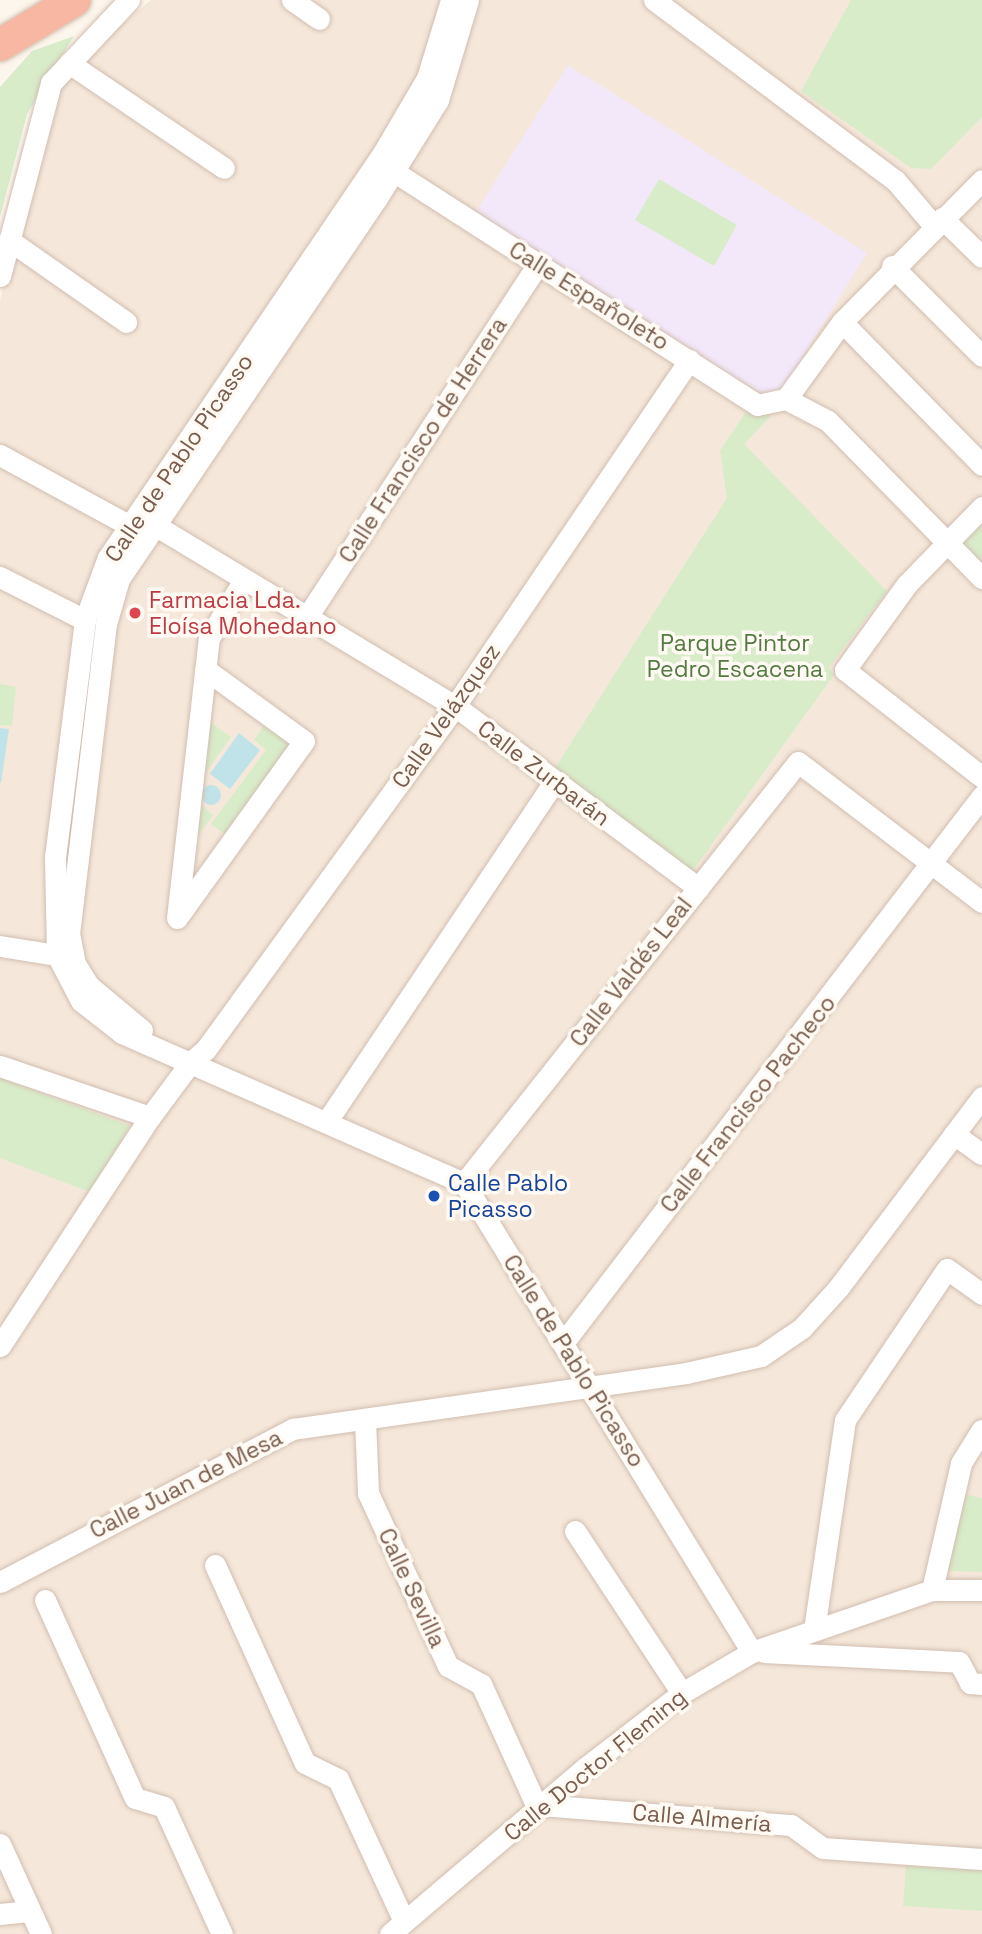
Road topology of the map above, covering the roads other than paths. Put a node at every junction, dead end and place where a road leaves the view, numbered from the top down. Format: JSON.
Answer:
{"nodes":[{"id":1,"x":75,"y":0,"type":"edge"},
{"id":2,"x":130,"y":0,"type":"edge"},
{"id":3,"x":292,"y":0,"type":"edge"},
{"id":4,"x":450,"y":0,"type":"edge"},
{"id":5,"x":468,"y":0,"type":"edge"},
{"id":6,"x":654,"y":0,"type":"edge"},
{"id":7,"x":682,"y":9,"type":"edge"},
{"id":8,"x":319,"y":19,"type":"dead end"},
{"id":9,"x":0,"y":46,"type":"edge"},
{"id":10,"x":69,"y":63,"type":"junction"},
{"id":11,"x":224,"y":168,"type":"dead end"},
{"id":12,"x":393,"y":171,"type":"junction"},
{"id":13,"x":982,"y":180,"type":"edge"},
{"id":14,"x":939,"y":222,"type":"junction"},
{"id":15,"x":9,"y":240,"type":"junction"},
{"id":16,"x":982,"y":257,"type":"edge"},
{"id":17,"x":538,"y":264,"type":"junction"},
{"id":18,"x":892,"y":266,"type":"junction"},
{"id":19,"x":0,"y":276,"type":"edge"},
{"id":20,"x":126,"y":321,"type":"dead end"},
{"id":21,"x":842,"y":322,"type":"junction"},
{"id":22,"x":982,"y":356,"type":"edge"},
{"id":23,"x":689,"y":360,"type":"junction"},
{"id":24,"x":786,"y":399,"type":"junction"},
{"id":25,"x":0,"y":455,"type":"edge"},
{"id":26,"x":982,"y":465,"type":"edge"},
{"id":27,"x":982,"y":506,"type":"edge"},
{"id":28,"x":153,"y":524,"type":"junction"},
{"id":29,"x":130,"y":526,"type":"junction"},
{"id":30,"x":946,"y":542,"type":"junction"},
{"id":31,"x":0,"y":577,"type":"edge"},
{"id":32,"x":982,"y":578,"type":"edge"},
{"id":33,"x":244,"y":580,"type":"junction"},
{"id":34,"x":307,"y":617,"type":"junction"},
{"id":35,"x":85,"y":620,"type":"junction"},
{"id":36,"x":205,"y":669,"type":"junction"},
{"id":37,"x":455,"y":706,"type":"junction"},
{"id":38,"x":982,"y":777,"type":"edge"},
{"id":39,"x":555,"y":782,"type":"junction"},
{"id":40,"x":982,"y":796,"type":"edge"},
{"id":41,"x":933,"y":866,"type":"junction"},
{"id":42,"x":698,"y":888,"type":"junction"},
{"id":43,"x":982,"y":902,"type":"edge"},
{"id":44,"x":0,"y":946,"type":"edge"},
{"id":45,"x":57,"y":955,"type":"junction"},
{"id":46,"x":190,"y":1063,"type":"junction"},
{"id":47,"x":0,"y":1066,"type":"edge"},
{"id":48,"x":982,"y":1097,"type":"edge"},
{"id":49,"x":150,"y":1117,"type":"junction"},
{"id":50,"x":327,"y":1121,"type":"junction"},
{"id":51,"x":954,"y":1134,"type":"junction"},
{"id":52,"x":982,"y":1154,"type":"edge"},
{"id":53,"x":464,"y":1183,"type":"junction"},
{"id":54,"x":982,"y":1294,"type":"edge"},
{"id":55,"x":563,"y":1343,"type":"junction"},
{"id":56,"x":0,"y":1346,"type":"edge"},
{"id":57,"x":590,"y":1385,"type":"junction"},
{"id":58,"x":365,"y":1420,"type":"junction"},
{"id":59,"x":982,"y":1430,"type":"edge"},
{"id":60,"x":575,"y":1531,"type":"dead end"},
{"id":61,"x":215,"y":1564,"type":"dead end"},
{"id":62,"x":0,"y":1582,"type":"edge"},
{"id":63,"x":932,"y":1590,"type":"junction"},
{"id":64,"x":982,"y":1590,"type":"edge"},
{"id":65,"x":45,"y":1600,"type":"dead end"},
{"id":66,"x":814,"y":1630,"type":"junction"},
{"id":67,"x":752,"y":1652,"type":"junction"},
{"id":68,"x":982,"y":1684,"type":"edge"},
{"id":69,"x":682,"y":1693,"type":"junction"},
{"id":70,"x":539,"y":1807,"type":"junction"},
{"id":71,"x":0,"y":1844,"type":"edge"},
{"id":72,"x":982,"y":1859,"type":"edge"},
{"id":73,"x":16,"y":1912,"type":"edge"},
{"id":74,"x":397,"y":1926,"type":"edge"},
{"id":75,"x":26,"y":1934,"type":"edge"},
{"id":76,"x":41,"y":1934,"type":"edge"},
{"id":77,"x":222,"y":1934,"type":"edge"}],
"edges":[{"from":1,"to":9,"type":"highway"},
{"from":2,"to":10,"type":"street"},
{"from":3,"to":8,"type":"street"},
{"from":4,"to":29,"type":"street","name":"Calle de Pablo Picasso"},
{"from":5,"to":12,"type":"street","name":"Calle de Pablo Picasso"},
{"from":6,"to":7,"type":"street"},
{"from":7,"to":14,"type":"street"},
{"from":10,"to":11,"type":"street"},
{"from":10,"to":15,"type":"street"},
{"from":12,"to":17,"type":"street","name":"Calle Españoleto"},
{"from":12,"to":28,"type":"street","name":"Calle de Pablo Picasso"},
{"from":13,"to":14,"type":"street"},
{"from":14,"to":16,"type":"street"},
{"from":14,"to":18,"type":"street"},
{"from":15,"to":19,"type":"street"},
{"from":15,"to":20,"type":"street"},
{"from":17,"to":23,"type":"street","name":"Calle Españoleto"},
{"from":17,"to":34,"type":"street","name":"Calle Francisco de Herrera"},
{"from":18,"to":21,"type":"street"},
{"from":18,"to":22,"type":"street"},
{"from":21,"to":24,"type":"street"},
{"from":21,"to":26,"type":"street"},
{"from":23,"to":24,"type":"street","name":"Calle Españoleto"},
{"from":23,"to":37,"type":"street","name":"Calle Velázquez"},
{"from":24,"to":30,"type":"street"},
{"from":25,"to":29,"type":"street"},
{"from":27,"to":30,"type":"street"},
{"from":28,"to":29,"type":"street"},
{"from":28,"to":33,"type":"street","name":"Calle Zurbarán"},
{"from":28,"to":46,"type":"street","name":"Calle de Pablo Picasso"},
{"from":29,"to":35,"type":"street","name":"Calle de Pablo Picasso"},
{"from":30,"to":32,"type":"street"},
{"from":30,"to":38,"type":"street"},
{"from":31,"to":35,"type":"street"},
{"from":33,"to":34,"type":"street","name":"Calle Zurbarán"},
{"from":33,"to":36,"type":"street"},
{"from":34,"to":37,"type":"street","name":"Calle Zurbarán"},
{"from":35,"to":45,"type":"street","name":"Calle de Pablo Picasso"},
{"from":36,"to":36,"type":"street"},
{"from":37,"to":39,"type":"street","name":"Calle Zurbarán"},
{"from":37,"to":46,"type":"street","name":"Calle Velázquez"},
{"from":39,"to":42,"type":"street","name":"Calle Zurbarán"},
{"from":39,"to":50,"type":"street"},
{"from":40,"to":41,"type":"street","name":"Calle Francisco Pacheco"},
{"from":41,"to":42,"type":"street","name":"Calle Valdés Leal"},
{"from":41,"to":43,"type":"street"},
{"from":41,"to":55,"type":"street","name":"Calle Francisco Pacheco"},
{"from":42,"to":53,"type":"street","name":"Calle Valdés Leal"},
{"from":44,"to":45,"type":"street"},
{"from":45,"to":46,"type":"street","name":"Calle de Pablo Picasso"},
{"from":46,"to":49,"type":"street","name":"Calle Velázquez"},
{"from":46,"to":50,"type":"street","name":"Calle de Pablo Picasso"},
{"from":47,"to":49,"type":"street"},
{"from":48,"to":51,"type":"street","name":"Calle Juan de Mesa"},
{"from":49,"to":56,"type":"street","name":"Calle Velázquez"},
{"from":50,"to":53,"type":"street","name":"Calle de Pablo Picasso"},
{"from":51,"to":52,"type":"street"},
{"from":51,"to":57,"type":"street","name":"Calle Juan de Mesa"},
{"from":53,"to":55,"type":"street","name":"Calle de Pablo Picasso"},
{"from":54,"to":66,"type":"street"},
{"from":55,"to":57,"type":"street","name":"Calle de Pablo Picasso"},
{"from":57,"to":58,"type":"street","name":"Calle Juan de Mesa"},
{"from":57,"to":67,"type":"street","name":"Calle de Pablo Picasso"},
{"from":58,"to":62,"type":"street","name":"Calle Juan de Mesa"},
{"from":58,"to":70,"type":"street","name":"Calle Sevilla"},
{"from":59,"to":63,"type":"street"},
{"from":60,"to":69,"type":"street"},
{"from":61,"to":74,"type":"street"},
{"from":63,"to":64,"type":"street","name":"Calle Doctor Fleming"},
{"from":63,"to":66,"type":"street","name":"Calle Doctor Fleming"},
{"from":65,"to":77,"type":"street"},
{"from":66,"to":67,"type":"street","name":"Calle Doctor Fleming"},
{"from":67,"to":68,"type":"street"},
{"from":67,"to":69,"type":"street","name":"Calle Doctor Fleming"},
{"from":69,"to":70,"type":"street","name":"Calle Doctor Fleming"},
{"from":70,"to":72,"type":"street","name":"Calle Almería"},
{"from":70,"to":74,"type":"street","name":"Calle Doctor Fleming"},
{"from":71,"to":73,"type":"street"},
{"from":73,"to":75,"type":"street"},
{"from":73,"to":76,"type":"street"}]}
